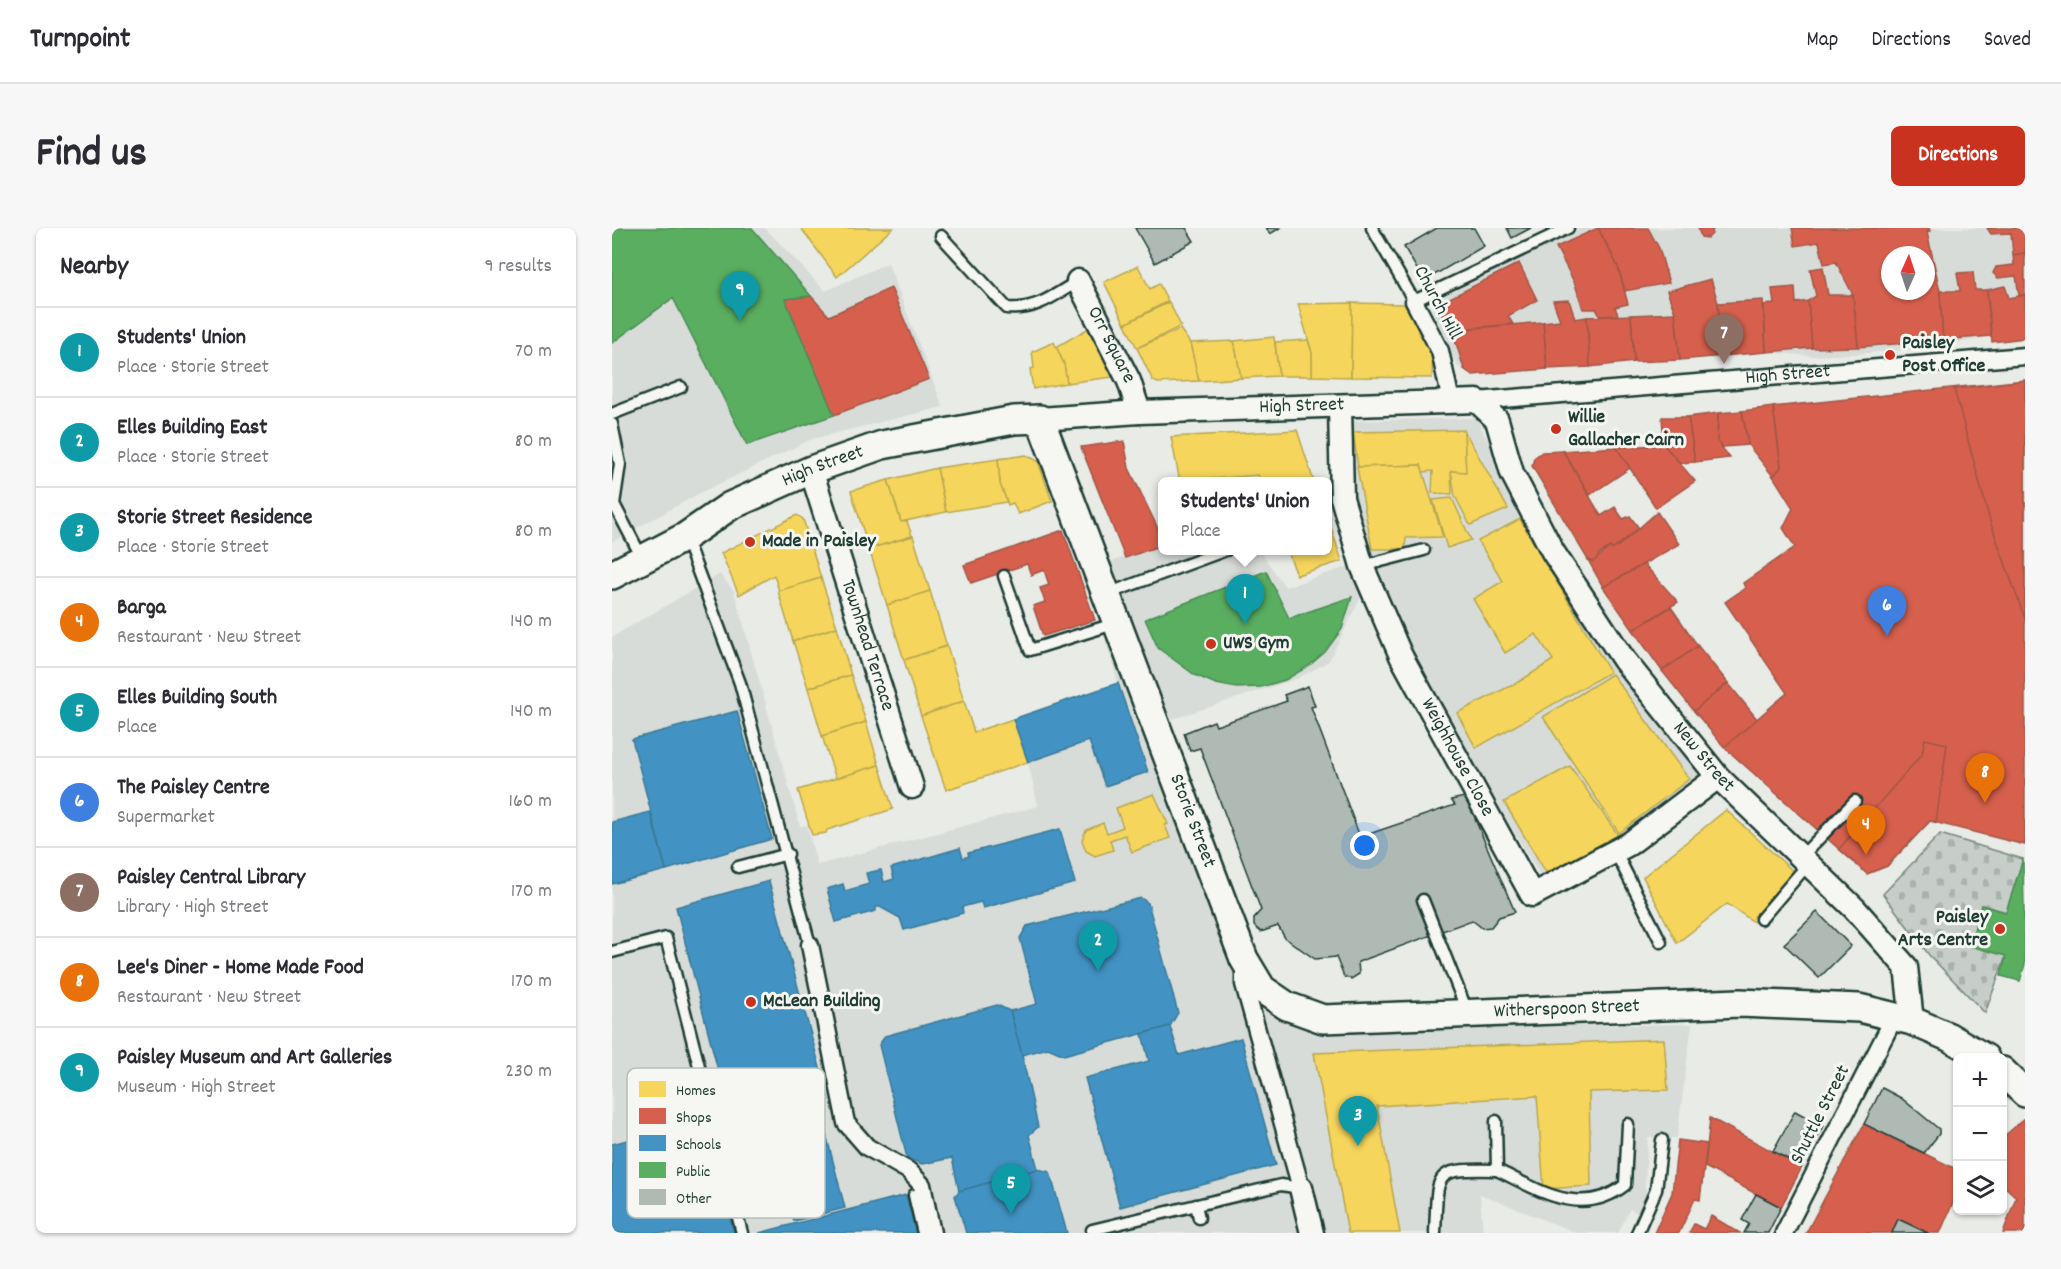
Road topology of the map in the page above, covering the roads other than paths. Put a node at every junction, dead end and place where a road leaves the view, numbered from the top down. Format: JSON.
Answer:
{"nodes":[{"id":1,"x":1372,"y":228,"type":"edge"},
{"id":2,"x":1568,"y":228,"type":"edge"},
{"id":3,"x":941,"y":236,"type":"dead end"},
{"id":4,"x":1078,"y":281,"type":"joint"},
{"id":5,"x":1414,"y":301,"type":"junction"},
{"id":6,"x":2025,"y":357,"type":"edge"},
{"id":7,"x":681,"y":387,"type":"dead end"},
{"id":8,"x":1451,"y":401,"type":"junction"},
{"id":9,"x":1477,"y":401,"type":"junction"},
{"id":10,"x":1340,"y":407,"type":"junction"},
{"id":11,"x":1138,"y":412,"type":"junction"},
{"id":12,"x":612,"y":414,"type":"edge"},
{"id":13,"x":1040,"y":419,"type":"junction"},
{"id":14,"x":612,"y":424,"type":"edge"},
{"id":15,"x":811,"y":470,"type":"junction"},
{"id":16,"x":684,"y":537,"type":"junction"},
{"id":17,"x":1424,"y":550,"type":"dead end"},
{"id":18,"x":1212,"y":555,"type":"edge"},
{"id":19,"x":642,"y":558,"type":"junction"},
{"id":20,"x":1362,"y":566,"type":"junction"},
{"id":21,"x":612,"y":575,"type":"edge"},
{"id":22,"x":1004,"y":576,"type":"dead end"},
{"id":23,"x":1107,"y":594,"type":"junction"},
{"id":24,"x":1117,"y":622,"type":"junction"},
{"id":25,"x":1718,"y":777,"type":"junction"},
{"id":26,"x":912,"y":787,"type":"dead end"},
{"id":27,"x":1854,"y":801,"type":"dead end"},
{"id":28,"x":1615,"y":851,"type":"junction"},
{"id":29,"x":788,"y":854,"type":"junction"},
{"id":30,"x":1804,"y":860,"type":"junction"},
{"id":31,"x":738,"y":867,"type":"dead end"},
{"id":32,"x":1423,"y":900,"type":"dead end"},
{"id":33,"x":1761,"y":919,"type":"dead end"},
{"id":34,"x":1661,"y":942,"type":"dead end"},
{"id":35,"x":810,"y":945,"type":"joint"},
{"id":36,"x":612,"y":952,"type":"edge"},
{"id":37,"x":1244,"y":959,"type":"junction"},
{"id":38,"x":1467,"y":1012,"type":"junction"},
{"id":39,"x":1904,"y":1019,"type":"junction"},
{"id":40,"x":1977,"y":1053,"type":"edge"},
{"id":41,"x":699,"y":1068,"type":"edge"},
{"id":42,"x":2007,"y":1076,"type":"edge"},
{"id":43,"x":2025,"y":1093,"type":"edge"},
{"id":44,"x":1496,"y":1121,"type":"dead end"},
{"id":45,"x":1628,"y":1124,"type":"dead end"},
{"id":46,"x":1662,"y":1140,"type":"dead end"},
{"id":47,"x":1497,"y":1170,"type":"junction"},
{"id":48,"x":1301,"y":1188,"type":"junction"},
{"id":49,"x":914,"y":1196,"type":"dead end"},
{"id":50,"x":1196,"y":1205,"type":"junction"},
{"id":51,"x":738,"y":1218,"type":"edge"},
{"id":52,"x":1199,"y":1218,"type":"dead end"},
{"id":53,"x":1092,"y":1230,"type":"dead end"},
{"id":54,"x":742,"y":1233,"type":"edge"},
{"id":55,"x":923,"y":1233,"type":"edge"},
{"id":56,"x":932,"y":1233,"type":"edge"},
{"id":57,"x":1312,"y":1233,"type":"edge"},
{"id":58,"x":1436,"y":1233,"type":"edge"},
{"id":59,"x":1636,"y":1233,"type":"edge"},
{"id":60,"x":1784,"y":1233,"type":"edge"}],
"edges":[{"from":1,"to":5,"type":"lane","name":"Church Hill"},
{"from":2,"to":5,"type":"lane"},
{"from":3,"to":4,"type":"lane"},
{"from":4,"to":11,"type":"street","name":"Orr Square"},
{"from":5,"to":8,"type":"street","name":"Church Hill"},
{"from":6,"to":9,"type":"street","name":"High Street"},
{"from":7,"to":12,"type":"lane"},
{"from":8,"to":9,"type":"street","name":"High Street"},
{"from":8,"to":10,"type":"street","name":"High Street"},
{"from":9,"to":25,"type":"street","name":"New Street"},
{"from":10,"to":11,"type":"street","name":"High Street"},
{"from":10,"to":20,"type":"street","name":"Weighhouse Close"},
{"from":11,"to":13,"type":"street","name":"High Street"},
{"from":13,"to":15,"type":"street","name":"High Street"},
{"from":13,"to":23,"type":"street","name":"Storie Street"},
{"from":14,"to":19,"type":"lane"},
{"from":15,"to":16,"type":"street","name":"High Street"},
{"from":15,"to":26,"type":"street","name":"Townhead Terrace"},
{"from":16,"to":19,"type":"street","name":"High Street"},
{"from":16,"to":29,"type":"lane"},
{"from":17,"to":20,"type":"lane"},
{"from":18,"to":23,"type":"lane"},
{"from":19,"to":21,"type":"street","name":"High Street"},
{"from":20,"to":28,"type":"street","name":"Weighhouse Close"},
{"from":22,"to":24,"type":"lane"},
{"from":23,"to":24,"type":"street","name":"Storie Street"},
{"from":24,"to":37,"type":"street","name":"Storie Street"},
{"from":25,"to":28,"type":"street","name":"Weighhouse Close"},
{"from":25,"to":30,"type":"street","name":"New Street"},
{"from":27,"to":30,"type":"lane"},
{"from":28,"to":34,"type":"lane"},
{"from":29,"to":31,"type":"lane"},
{"from":29,"to":35,"type":"lane"},
{"from":30,"to":33,"type":"lane"},
{"from":30,"to":39,"type":"street","name":"New Street"},
{"from":32,"to":38,"type":"lane"},
{"from":35,"to":56,"type":"street"},
{"from":36,"to":41,"type":"lane"},
{"from":37,"to":38,"type":"street","name":"Witherspoon Street"},
{"from":37,"to":48,"type":"street","name":"Storie Street"},
{"from":38,"to":39,"type":"street","name":"Witherspoon Street"},
{"from":39,"to":40,"type":"street"},
{"from":39,"to":60,"type":"street","name":"Shuttle Street"},
{"from":42,"to":43,"type":"street"},
{"from":44,"to":47,"type":"lane"},
{"from":45,"to":47,"type":"lane"},
{"from":46,"to":59,"type":"lane"},
{"from":47,"to":58,"type":"lane"},
{"from":48,"to":50,"type":"lane"},
{"from":48,"to":57,"type":"street","name":"Storie Street"},
{"from":49,"to":55,"type":"lane"},
{"from":50,"to":52,"type":"lane"},
{"from":50,"to":53,"type":"lane"},
{"from":51,"to":54,"type":"lane"}]}
